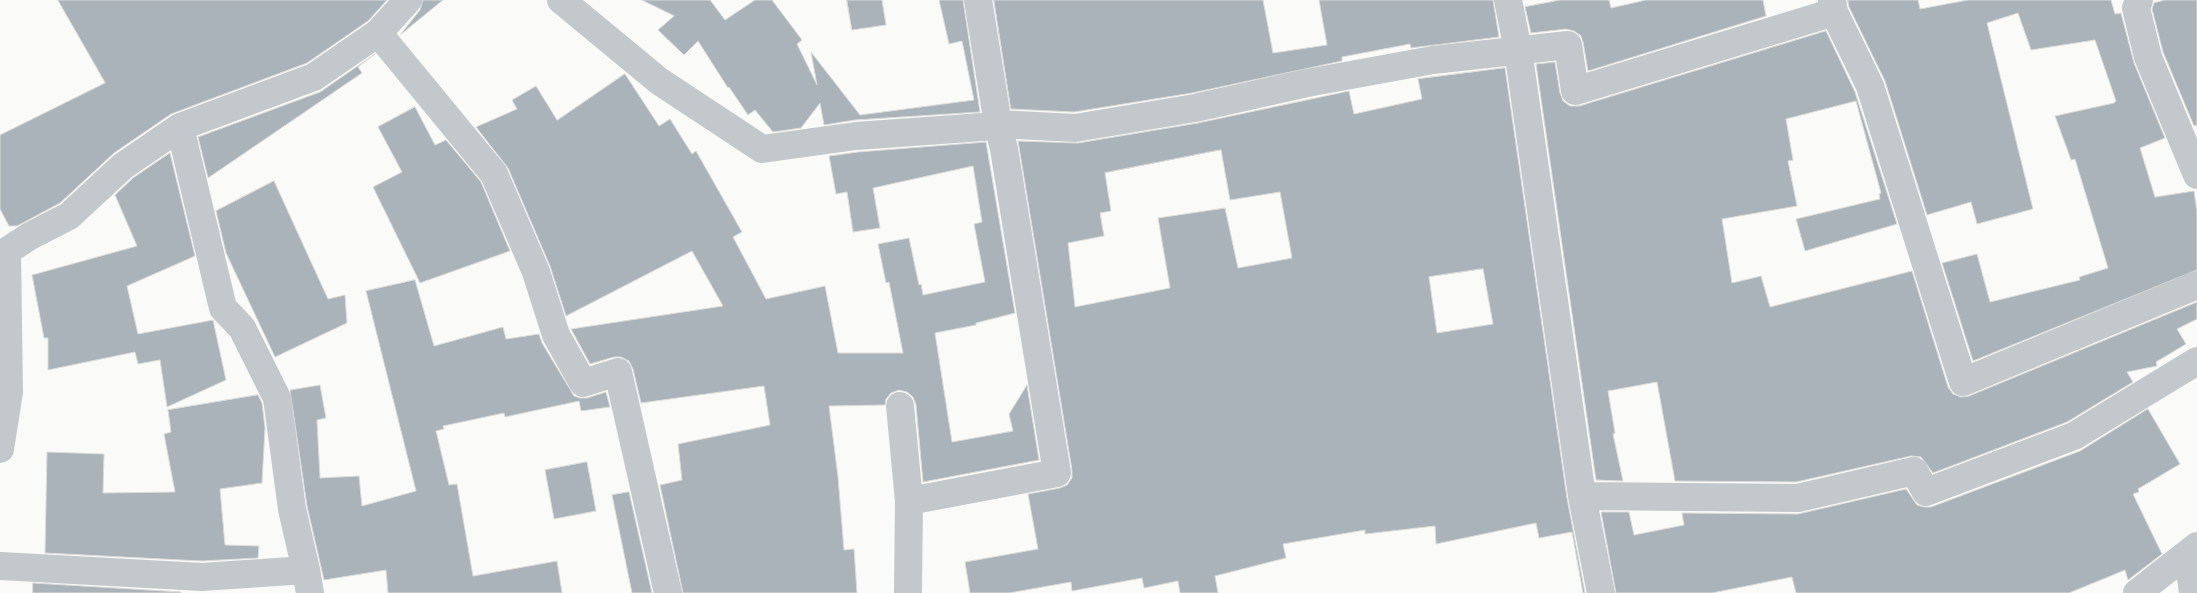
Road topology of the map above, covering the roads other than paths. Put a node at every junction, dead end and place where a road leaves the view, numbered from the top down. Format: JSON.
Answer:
{"nodes":[{"id":1,"x":408,"y":0,"type":"edge"},
{"id":2,"x":561,"y":0,"type":"edge"},
{"id":3,"x":978,"y":0,"type":"edge"},
{"id":4,"x":1508,"y":0,"type":"edge"},
{"id":5,"x":2140,"y":0,"type":"edge"},
{"id":6,"x":1833,"y":6,"type":"edge"},
{"id":7,"x":378,"y":33,"type":"junction"},
{"id":8,"x":1518,"y":50,"type":"junction"},
{"id":9,"x":1005,"y":124,"type":"junction"},
{"id":10,"x":180,"y":127,"type":"junction"},
{"id":11,"x":2197,"y":176,"type":"edge"},
{"id":12,"x":4,"y":246,"type":"edge"},
{"id":13,"x":2197,"y":285,"type":"edge"},
{"id":14,"x":2197,"y":361,"type":"edge"},
{"id":15,"x":900,"y":406,"type":"dead end"},
{"id":16,"x":0,"y":449,"type":"edge"},
{"id":17,"x":1582,"y":496,"type":"junction"},
{"id":18,"x":909,"y":502,"type":"junction"},
{"id":19,"x":2193,"y":551,"type":"edge"},
{"id":20,"x":0,"y":566,"type":"edge"},
{"id":21,"x":308,"y":581,"type":"edge"},
{"id":22,"x":154,"y":584,"type":"edge"},
{"id":23,"x":668,"y":593,"type":"edge"},
{"id":24,"x":908,"y":593,"type":"edge"},
{"id":25,"x":1601,"y":593,"type":"edge"},
{"id":26,"x":2137,"y":593,"type":"edge"},
{"id":27,"x":2193,"y":593,"type":"edge"}],
"edges":[{"from":1,"to":7,"type":"street"},
{"from":2,"to":9,"type":"street"},
{"from":3,"to":9,"type":"street"},
{"from":4,"to":8,"type":"street"},
{"from":5,"to":11,"type":"street"},
{"from":6,"to":8,"type":"street"},
{"from":6,"to":13,"type":"street"},
{"from":7,"to":10,"type":"street"},
{"from":7,"to":23,"type":"street"},
{"from":8,"to":9,"type":"street"},
{"from":8,"to":17,"type":"street"},
{"from":9,"to":18,"type":"street"},
{"from":10,"to":12,"type":"street"},
{"from":10,"to":21,"type":"street"},
{"from":12,"to":16,"type":"street"},
{"from":14,"to":17,"type":"street"},
{"from":15,"to":18,"type":"street"},
{"from":17,"to":25,"type":"street"},
{"from":18,"to":24,"type":"street"},
{"from":19,"to":26,"type":"street"},
{"from":19,"to":27,"type":"street"},
{"from":20,"to":22,"type":"street"},
{"from":21,"to":22,"type":"street"}]}
